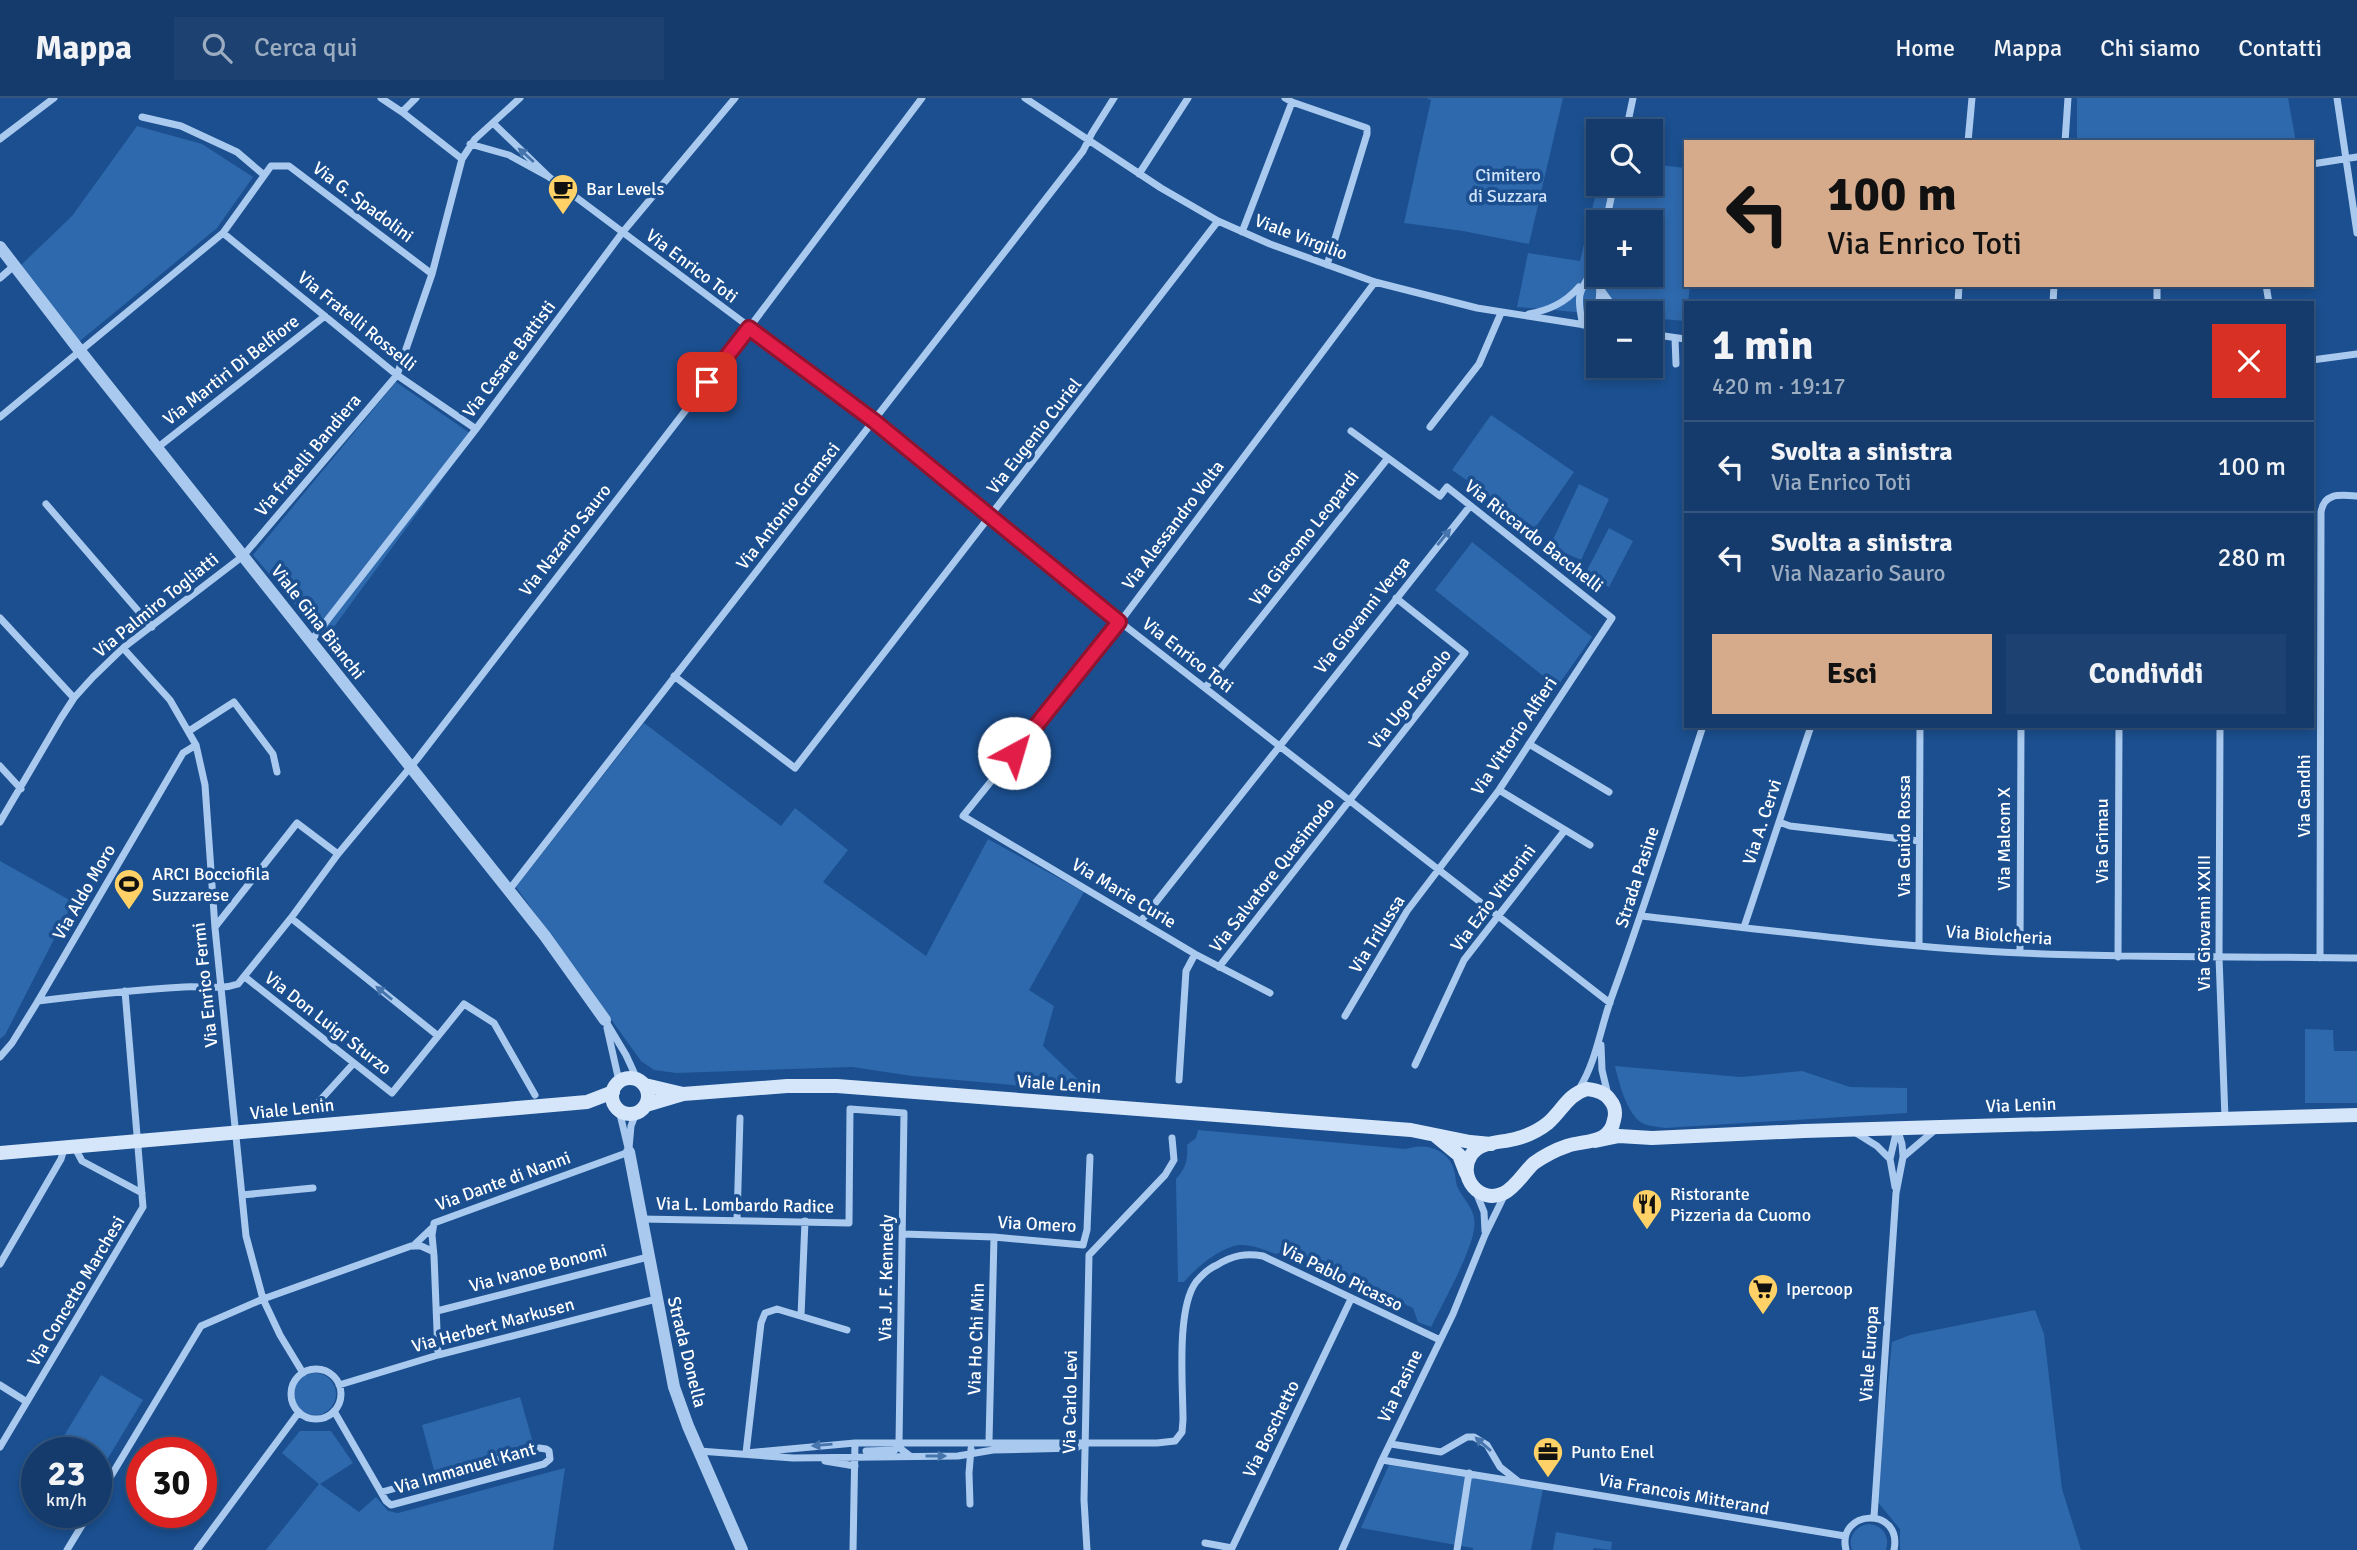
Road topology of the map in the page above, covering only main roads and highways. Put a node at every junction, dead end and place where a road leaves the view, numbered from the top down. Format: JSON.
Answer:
{"nodes":[{"id":1,"x":641,"y":1082,"type":"junction"},
{"id":2,"x":683,"y":1094,"type":"junction"},
{"id":3,"x":616,"y":1097,"type":"junction"},
{"id":4,"x":1612,"y":1104,"type":"junction"},
{"id":5,"x":641,"y":1109,"type":"junction"},
{"id":6,"x":2357,"y":1115,"type":"edge"},
{"id":7,"x":1432,"y":1133,"type":"junction"},
{"id":8,"x":1685,"y":1136,"type":"junction"},
{"id":9,"x":1595,"y":1141,"type":"junction"},
{"id":10,"x":1491,"y":1144,"type":"junction"},
{"id":11,"x":0,"y":1153,"type":"edge"},
{"id":12,"x":1466,"y":1174,"type":"junction"}],
"edges":[{"from":1,"to":2,"type":"main road","name":"Viale Lenin"},
{"from":1,"to":3,"type":"main road","name":"Viale Lenin"},
{"from":1,"to":5,"type":"main road"},
{"from":2,"to":5,"type":"main road","name":"Viale Lenin"},
{"from":2,"to":7,"type":"main road","name":"Viale Lenin"},
{"from":3,"to":5,"type":"main road","name":"Viale Lenin"},
{"from":3,"to":11,"type":"main road","name":"Viale Lenin"},
{"from":4,"to":8,"type":"main road","name":"Via Lenin"},
{"from":4,"to":9,"type":"main road"},
{"from":4,"to":10,"type":"main road"},
{"from":6,"to":8,"type":"main road","name":"Via Lenin"},
{"from":7,"to":10,"type":"main road","name":"Viale Lenin"},
{"from":7,"to":12,"type":"main road"},
{"from":8,"to":9,"type":"main road","name":"Via Lenin"},
{"from":9,"to":12,"type":"main road","name":"Via Lenin"},
{"from":10,"to":12,"type":"main road"}]}
